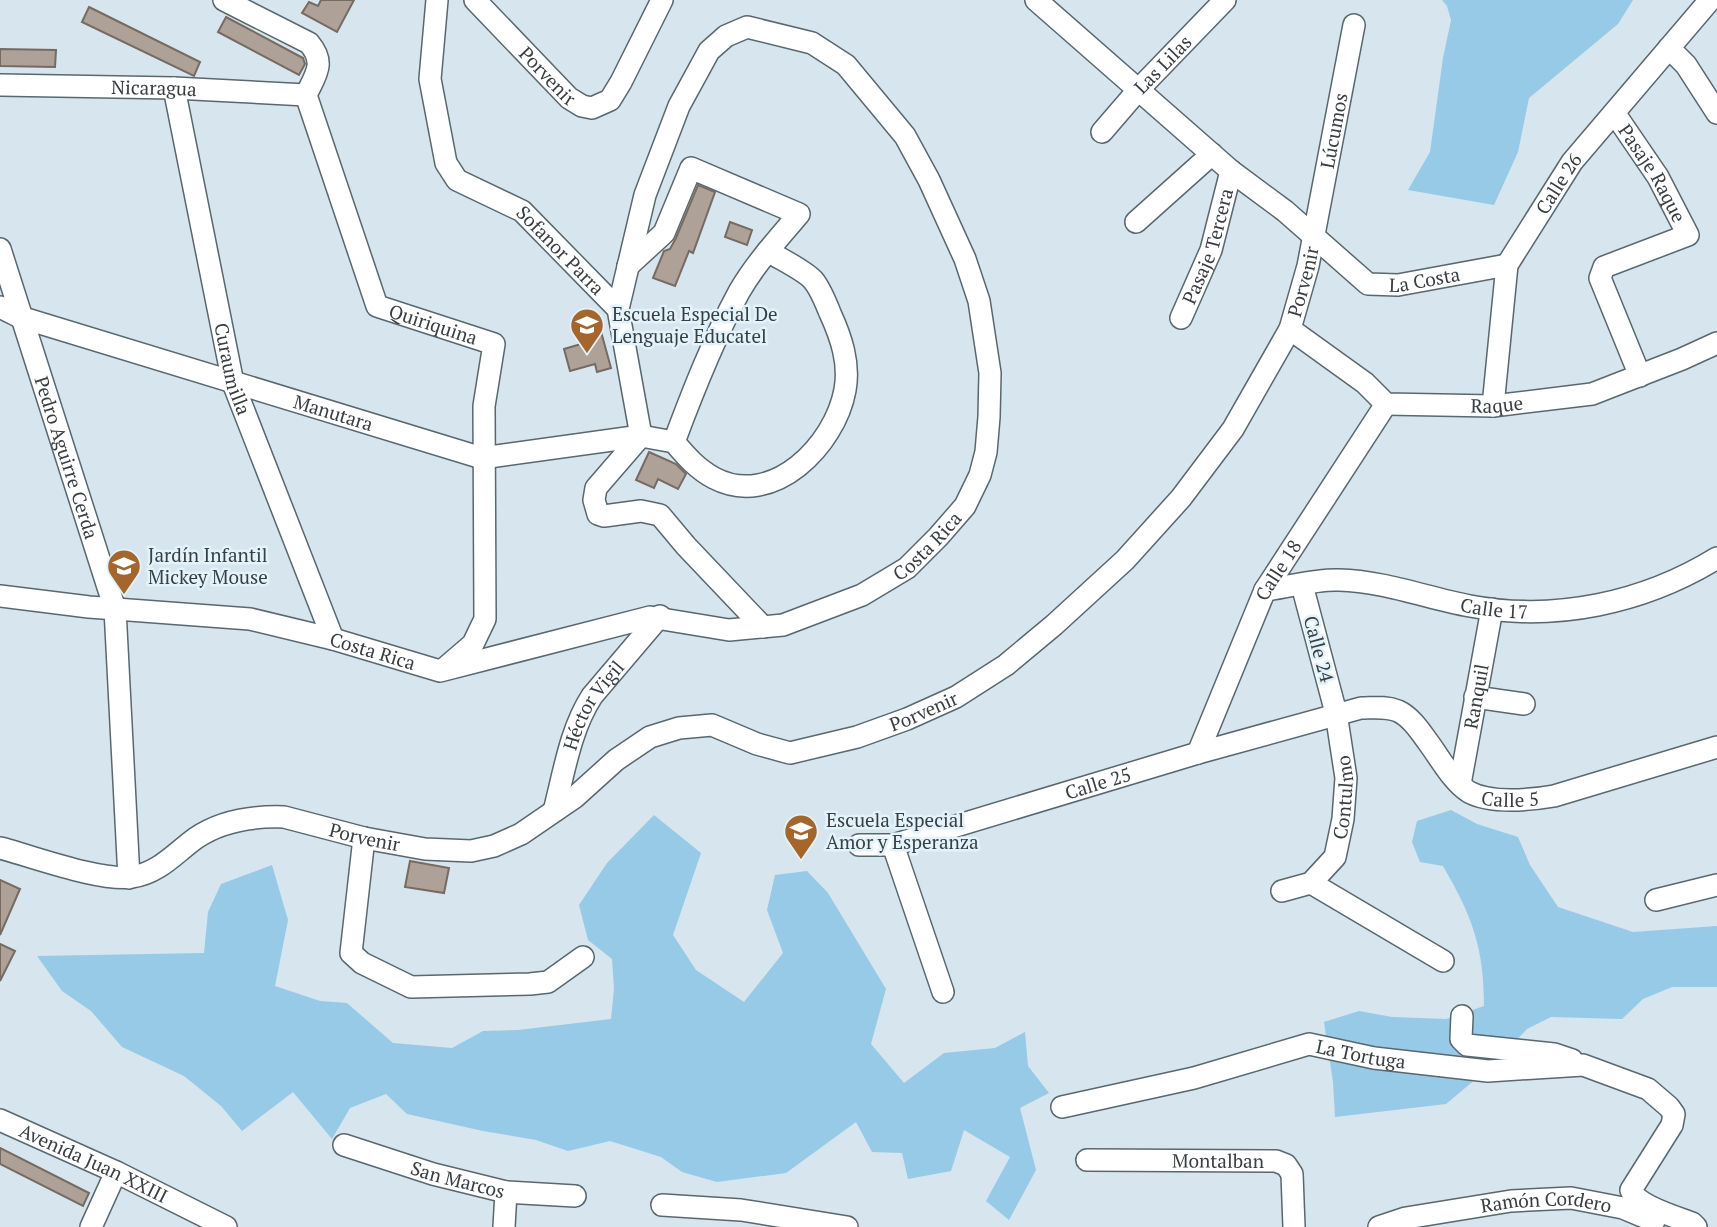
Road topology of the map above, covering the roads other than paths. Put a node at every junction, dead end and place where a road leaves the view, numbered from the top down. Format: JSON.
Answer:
{"nodes":[{"id":1,"x":224,"y":0,"type":"edge"},
{"id":2,"x":437,"y":0,"type":"edge"},
{"id":3,"x":475,"y":0,"type":"edge"},
{"id":4,"x":662,"y":0,"type":"edge"},
{"id":5,"x":1037,"y":0,"type":"edge"},
{"id":6,"x":1225,"y":0,"type":"edge"},
{"id":7,"x":1710,"y":0,"type":"edge"},
{"id":8,"x":1354,"y":24,"type":"dead end"},
{"id":9,"x":1669,"y":48,"type":"junction"},
{"id":10,"x":0,"y":85,"type":"edge"},
{"id":11,"x":174,"y":88,"type":"junction"},
{"id":12,"x":1139,"y":89,"type":"junction"},
{"id":13,"x":306,"y":95,"type":"junction"},
{"id":14,"x":1717,"y":113,"type":"edge"},
{"id":15,"x":1615,"y":114,"type":"junction"},
{"id":16,"x":1102,"y":132,"type":"dead end"},
{"id":17,"x":1212,"y":154,"type":"junction"},
{"id":18,"x":1231,"y":172,"type":"junction"},
{"id":19,"x":1136,"y":222,"type":"dead end"},
{"id":20,"x":1313,"y":238,"type":"junction"},
{"id":21,"x":0,"y":248,"type":"edge"},
{"id":22,"x":768,"y":251,"type":"junction"},
{"id":23,"x":1507,"y":265,"type":"junction"},
{"id":24,"x":628,"y":266,"type":"junction"},
{"id":25,"x":0,"y":307,"type":"edge"},
{"id":26,"x":618,"y":309,"type":"junction"},
{"id":27,"x":20,"y":317,"type":"junction"},
{"id":28,"x":1181,"y":318,"type":"dead end"},
{"id":29,"x":1290,"y":329,"type":"junction"},
{"id":30,"x":1717,"y":343,"type":"edge"},
{"id":31,"x":1640,"y":376,"type":"junction"},
{"id":32,"x":233,"y":383,"type":"junction"},
{"id":33,"x":1386,"y":404,"type":"junction"},
{"id":34,"x":1493,"y":405,"type":"junction"},
{"id":35,"x":641,"y":436,"type":"junction"},
{"id":36,"x":674,"y":442,"type":"junction"},
{"id":37,"x":482,"y":458,"type":"junction"},
{"id":38,"x":1717,"y":558,"type":"edge"},
{"id":39,"x":1302,"y":585,"type":"junction"},
{"id":40,"x":1265,"y":590,"type":"junction"},
{"id":41,"x":0,"y":596,"type":"edge"},
{"id":42,"x":115,"y":609,"type":"junction"},
{"id":43,"x":1492,"y":609,"type":"junction"},
{"id":44,"x":660,"y":617,"type":"junction"},
{"id":45,"x":763,"y":627,"type":"junction"},
{"id":46,"x":333,"y":639,"type":"junction"},
{"id":47,"x":440,"y":671,"type":"junction"},
{"id":48,"x":1475,"y":697,"type":"junction"},
{"id":49,"x":1524,"y":704,"type":"dead end"},
{"id":50,"x":1336,"y":713,"type":"junction"},
{"id":51,"x":1717,"y":747,"type":"edge"},
{"id":52,"x":1198,"y":753,"type":"junction"},
{"id":53,"x":1460,"y":784,"type":"junction"},
{"id":54,"x":554,"y":811,"type":"junction"},
{"id":55,"x":364,"y":838,"type":"junction"},
{"id":56,"x":859,"y":845,"type":"dead end"},
{"id":57,"x":893,"y":845,"type":"junction"},
{"id":58,"x":0,"y":848,"type":"edge"},
{"id":59,"x":129,"y":878,"type":"junction"},
{"id":60,"x":1311,"y":883,"type":"junction"},
{"id":61,"x":1717,"y":885,"type":"edge"},
{"id":62,"x":1282,"y":891,"type":"dead end"},
{"id":63,"x":1656,"y":900,"type":"dead end"},
{"id":64,"x":583,"y":957,"type":"dead end"},
{"id":65,"x":1443,"y":961,"type":"dead end"},
{"id":66,"x":943,"y":992,"type":"dead end"},
{"id":67,"x":1462,"y":1016,"type":"dead end"},
{"id":68,"x":1583,"y":1065,"type":"junction"},
{"id":69,"x":1062,"y":1107,"type":"dead end"},
{"id":70,"x":0,"y":1120,"type":"edge"},
{"id":71,"x":344,"y":1145,"type":"dead end"},
{"id":72,"x":1087,"y":1160,"type":"dead end"},
{"id":73,"x":116,"y":1172,"type":"junction"},
{"id":74,"x":506,"y":1192,"type":"junction"},
{"id":75,"x":575,"y":1196,"type":"dead end"},
{"id":76,"x":662,"y":1205,"type":"dead end"},
{"id":77,"x":1407,"y":1223,"type":"edge"},
{"id":78,"x":91,"y":1227,"type":"edge"},
{"id":79,"x":226,"y":1227,"type":"edge"},
{"id":80,"x":504,"y":1227,"type":"edge"},
{"id":81,"x":847,"y":1227,"type":"edge"},
{"id":82,"x":1294,"y":1227,"type":"edge"},
{"id":83,"x":1379,"y":1227,"type":"edge"},
{"id":84,"x":1668,"y":1227,"type":"edge"},
{"id":85,"x":1696,"y":1227,"type":"edge"}],
"edges":[{"from":1,"to":13,"type":"street"},
{"from":2,"to":26,"type":"street","name":"Sofanor Parra"},
{"from":3,"to":4,"type":"street","name":"Porvenir"},
{"from":5,"to":12,"type":"street","name":"Porvenir"},
{"from":6,"to":12,"type":"street","name":"Las Lilas"},
{"from":7,"to":9,"type":"street","name":"Calle 26"},
{"from":8,"to":20,"type":"street","name":"Lúcumos"},
{"from":9,"to":14,"type":"street"},
{"from":9,"to":15,"type":"street","name":"Calle 26"},
{"from":10,"to":11,"type":"street","name":"Nicaragua"},
{"from":11,"to":13,"type":"street","name":"Nicaragua"},
{"from":11,"to":32,"type":"street","name":"Curaumilla"},
{"from":12,"to":16,"type":"street","name":"Las Lilas"},
{"from":12,"to":17,"type":"street","name":"Porvenir"},
{"from":13,"to":37,"type":"street","name":"Quiriquina"},
{"from":15,"to":23,"type":"street","name":"Calle 26"},
{"from":15,"to":31,"type":"street","name":"Pasaje Raque"},
{"from":17,"to":18,"type":"street","name":"Porvenir"},
{"from":17,"to":19,"type":"street"},
{"from":18,"to":20,"type":"street","name":"Porvenir"},
{"from":18,"to":28,"type":"street","name":"Pasaje Tercera"},
{"from":20,"to":23,"type":"street","name":"La Costa"},
{"from":20,"to":29,"type":"street","name":"Porvenir"},
{"from":21,"to":27,"type":"street","name":"Pedro Aguirre Cerda"},
{"from":22,"to":24,"type":"street","name":"Sofanor Parra"},
{"from":22,"to":36,"type":"street"},
{"from":22,"to":36,"type":"street"},
{"from":23,"to":34,"type":"street","name":"Calle 26"},
{"from":24,"to":26,"type":"street","name":"Costa Rica"},
{"from":24,"to":45,"type":"street","name":"Costa Rica"},
{"from":25,"to":27,"type":"street","name":"Manutara"},
{"from":26,"to":35,"type":"street","name":"Sofanor Parra"},
{"from":27,"to":32,"type":"street","name":"Manutara"},
{"from":27,"to":42,"type":"street","name":"Pedro Aguirre Cerda"},
{"from":29,"to":33,"type":"street"},
{"from":29,"to":54,"type":"street","name":"Porvenir"},
{"from":30,"to":31,"type":"street","name":"Raque"},
{"from":31,"to":34,"type":"street","name":"Raque"},
{"from":32,"to":37,"type":"street","name":"Manutara"},
{"from":32,"to":46,"type":"street","name":"Curaumilla"},
{"from":33,"to":34,"type":"street","name":"Raque"},
{"from":33,"to":40,"type":"street","name":"Calle 18"},
{"from":35,"to":36,"type":"street","name":"Manutara"},
{"from":35,"to":37,"type":"street","name":"Manutara"},
{"from":35,"to":45,"type":"street"},
{"from":37,"to":47,"type":"street","name":"Quiriquina"},
{"from":38,"to":43,"type":"street","name":"Calle 17"},
{"from":39,"to":40,"type":"street","name":"Calle 17"},
{"from":39,"to":43,"type":"street","name":"Calle 17"},
{"from":39,"to":50,"type":"street","name":"Calle 24"},
{"from":40,"to":52,"type":"street","name":"Calle 18"},
{"from":41,"to":42,"type":"street","name":"Costa Rica"},
{"from":42,"to":46,"type":"street","name":"Costa Rica"},
{"from":42,"to":59,"type":"street","name":"Pedro Aguirre Cerda"},
{"from":43,"to":48,"type":"street","name":"Ranquil"},
{"from":44,"to":45,"type":"street","name":"Costa Rica"},
{"from":44,"to":47,"type":"street","name":"Costa Rica"},
{"from":44,"to":54,"type":"street","name":"Héctor Vigil"},
{"from":46,"to":47,"type":"street","name":"Costa Rica"},
{"from":48,"to":49,"type":"street"},
{"from":48,"to":53,"type":"street","name":"Ranquil"},
{"from":50,"to":52,"type":"street","name":"Calle 25"},
{"from":50,"to":53,"type":"street","name":"Calle 5"},
{"from":50,"to":60,"type":"street","name":"Contulmo"},
{"from":51,"to":53,"type":"street","name":"Calle 5"},
{"from":52,"to":57,"type":"street","name":"Calle 25"},
{"from":54,"to":55,"type":"street","name":"Porvenir"},
{"from":55,"to":59,"type":"street","name":"Porvenir"},
{"from":55,"to":64,"type":"street"},
{"from":56,"to":57,"type":"street","name":"Calle 25"},
{"from":57,"to":66,"type":"street"},
{"from":58,"to":59,"type":"street","name":"Porvenir"},
{"from":60,"to":62,"type":"street"},
{"from":60,"to":65,"type":"street"},
{"from":61,"to":63,"type":"street"},
{"from":67,"to":68,"type":"street","name":"La Tortuga"},
{"from":68,"to":69,"type":"street","name":"La Tortuga"},
{"from":68,"to":85,"type":"street","name":"La Tortuga"},
{"from":70,"to":73,"type":"street","name":"Avenida Juan XXIII"},
{"from":71,"to":74,"type":"street","name":"San Marcos"},
{"from":72,"to":82,"type":"street","name":"Montalban"},
{"from":73,"to":78,"type":"street"},
{"from":73,"to":79,"type":"street","name":"Avenida Juan XXIII"},
{"from":74,"to":75,"type":"street","name":"San Marcos"},
{"from":74,"to":80,"type":"street"},
{"from":76,"to":81,"type":"street"},
{"from":77,"to":83,"type":"street","name":"Ramón Cordero"},
{"from":77,"to":84,"type":"street","name":"Ramón Cordero"}]}
